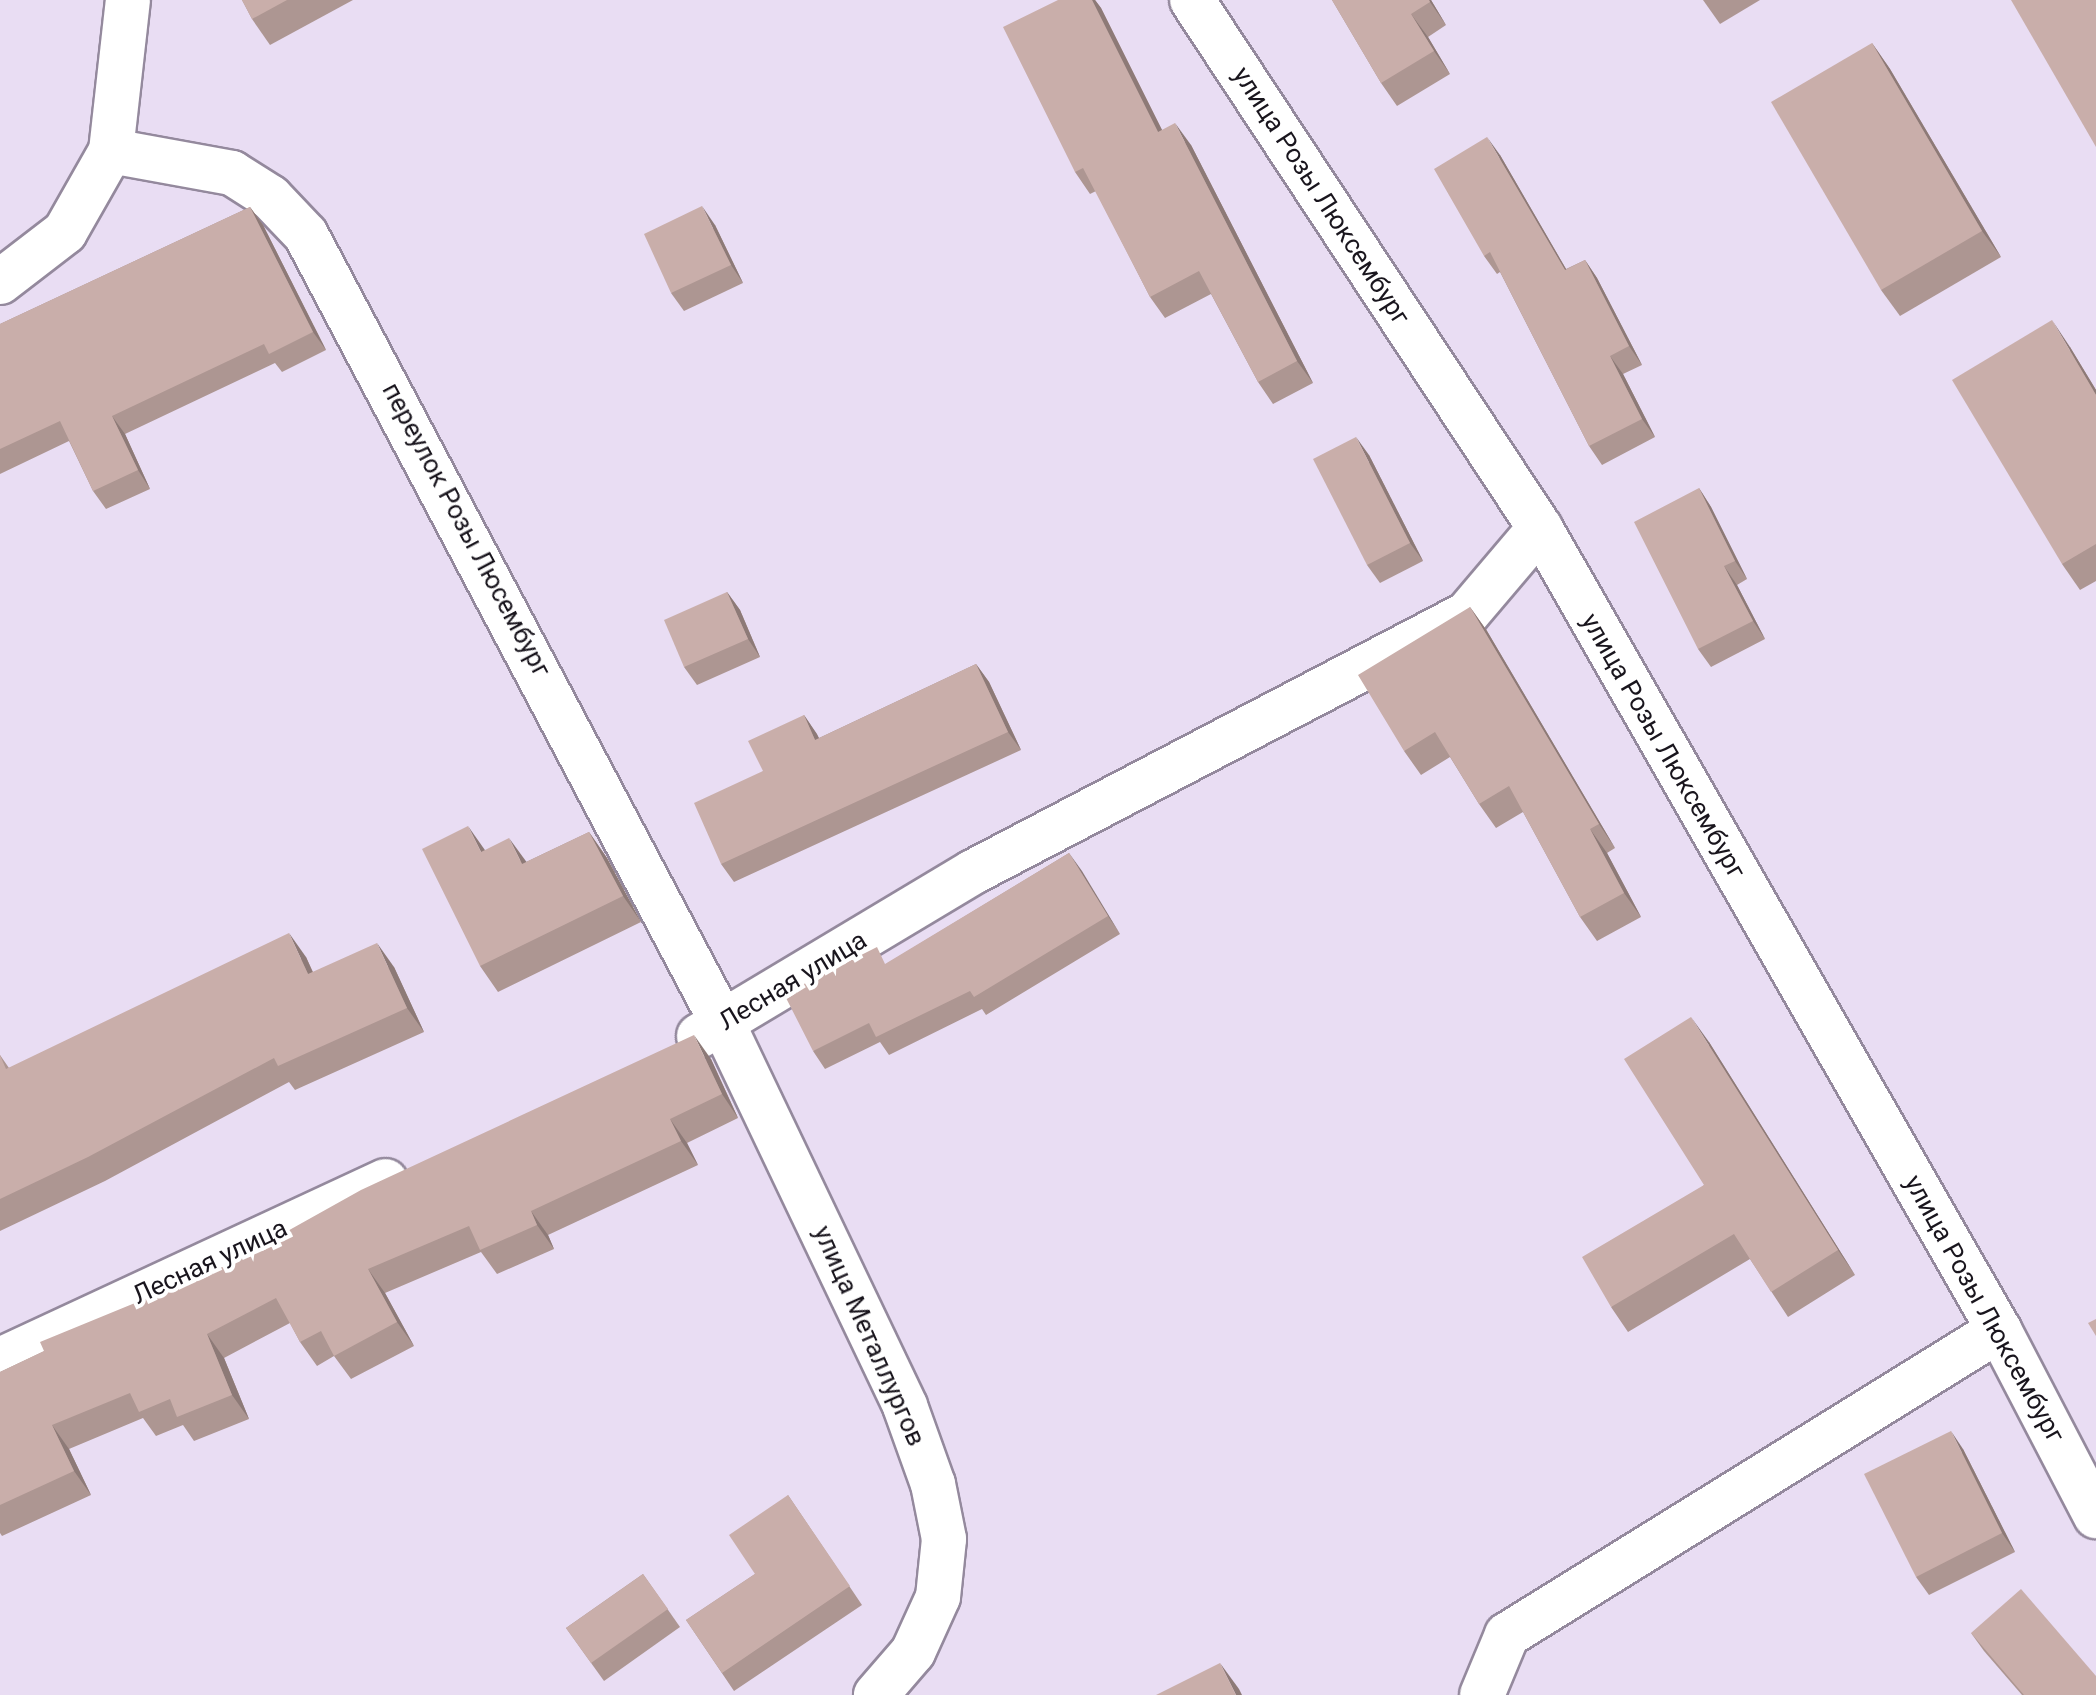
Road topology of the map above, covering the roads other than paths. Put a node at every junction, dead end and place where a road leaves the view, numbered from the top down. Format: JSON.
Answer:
{"nodes":[{"id":1,"x":128,"y":0,"type":"edge"},
{"id":2,"x":1192,"y":0,"type":"edge"},
{"id":3,"x":111,"y":151,"type":"junction"},
{"id":4,"x":0,"y":282,"type":"edge"},
{"id":5,"x":1540,"y":528,"type":"junction"},
{"id":6,"x":723,"y":1024,"type":"junction"},
{"id":7,"x":666,"y":1051,"type":"edge"},
{"id":8,"x":420,"y":1165,"type":"edge"},
{"id":9,"x":1999,"y":1330,"type":"junction"},
{"id":10,"x":0,"y":1360,"type":"edge"},
{"id":11,"x":2096,"y":1516,"type":"edge"},
{"id":12,"x":876,"y":1695,"type":"edge"},
{"id":13,"x":1482,"y":1695,"type":"edge"}],
"edges":[{"from":1,"to":3,"type":"street"},
{"from":2,"to":5,"type":"street","name":"улица Розы Люксембург"},
{"from":3,"to":4,"type":"street"},
{"from":3,"to":6,"type":"street","name":"переулок Розы Люсембург"},
{"from":5,"to":6,"type":"street","name":"Лесная улица"},
{"from":5,"to":9,"type":"street","name":"улица Розы Люксембург"},
{"from":6,"to":7,"type":"street","name":"Лесная улица"},
{"from":6,"to":12,"type":"street","name":"улица Металлургов"},
{"from":8,"to":10,"type":"street","name":"Лесная улица"},
{"from":9,"to":11,"type":"street","name":"улица Розы Люксембург"},
{"from":9,"to":13,"type":"street"}]}
